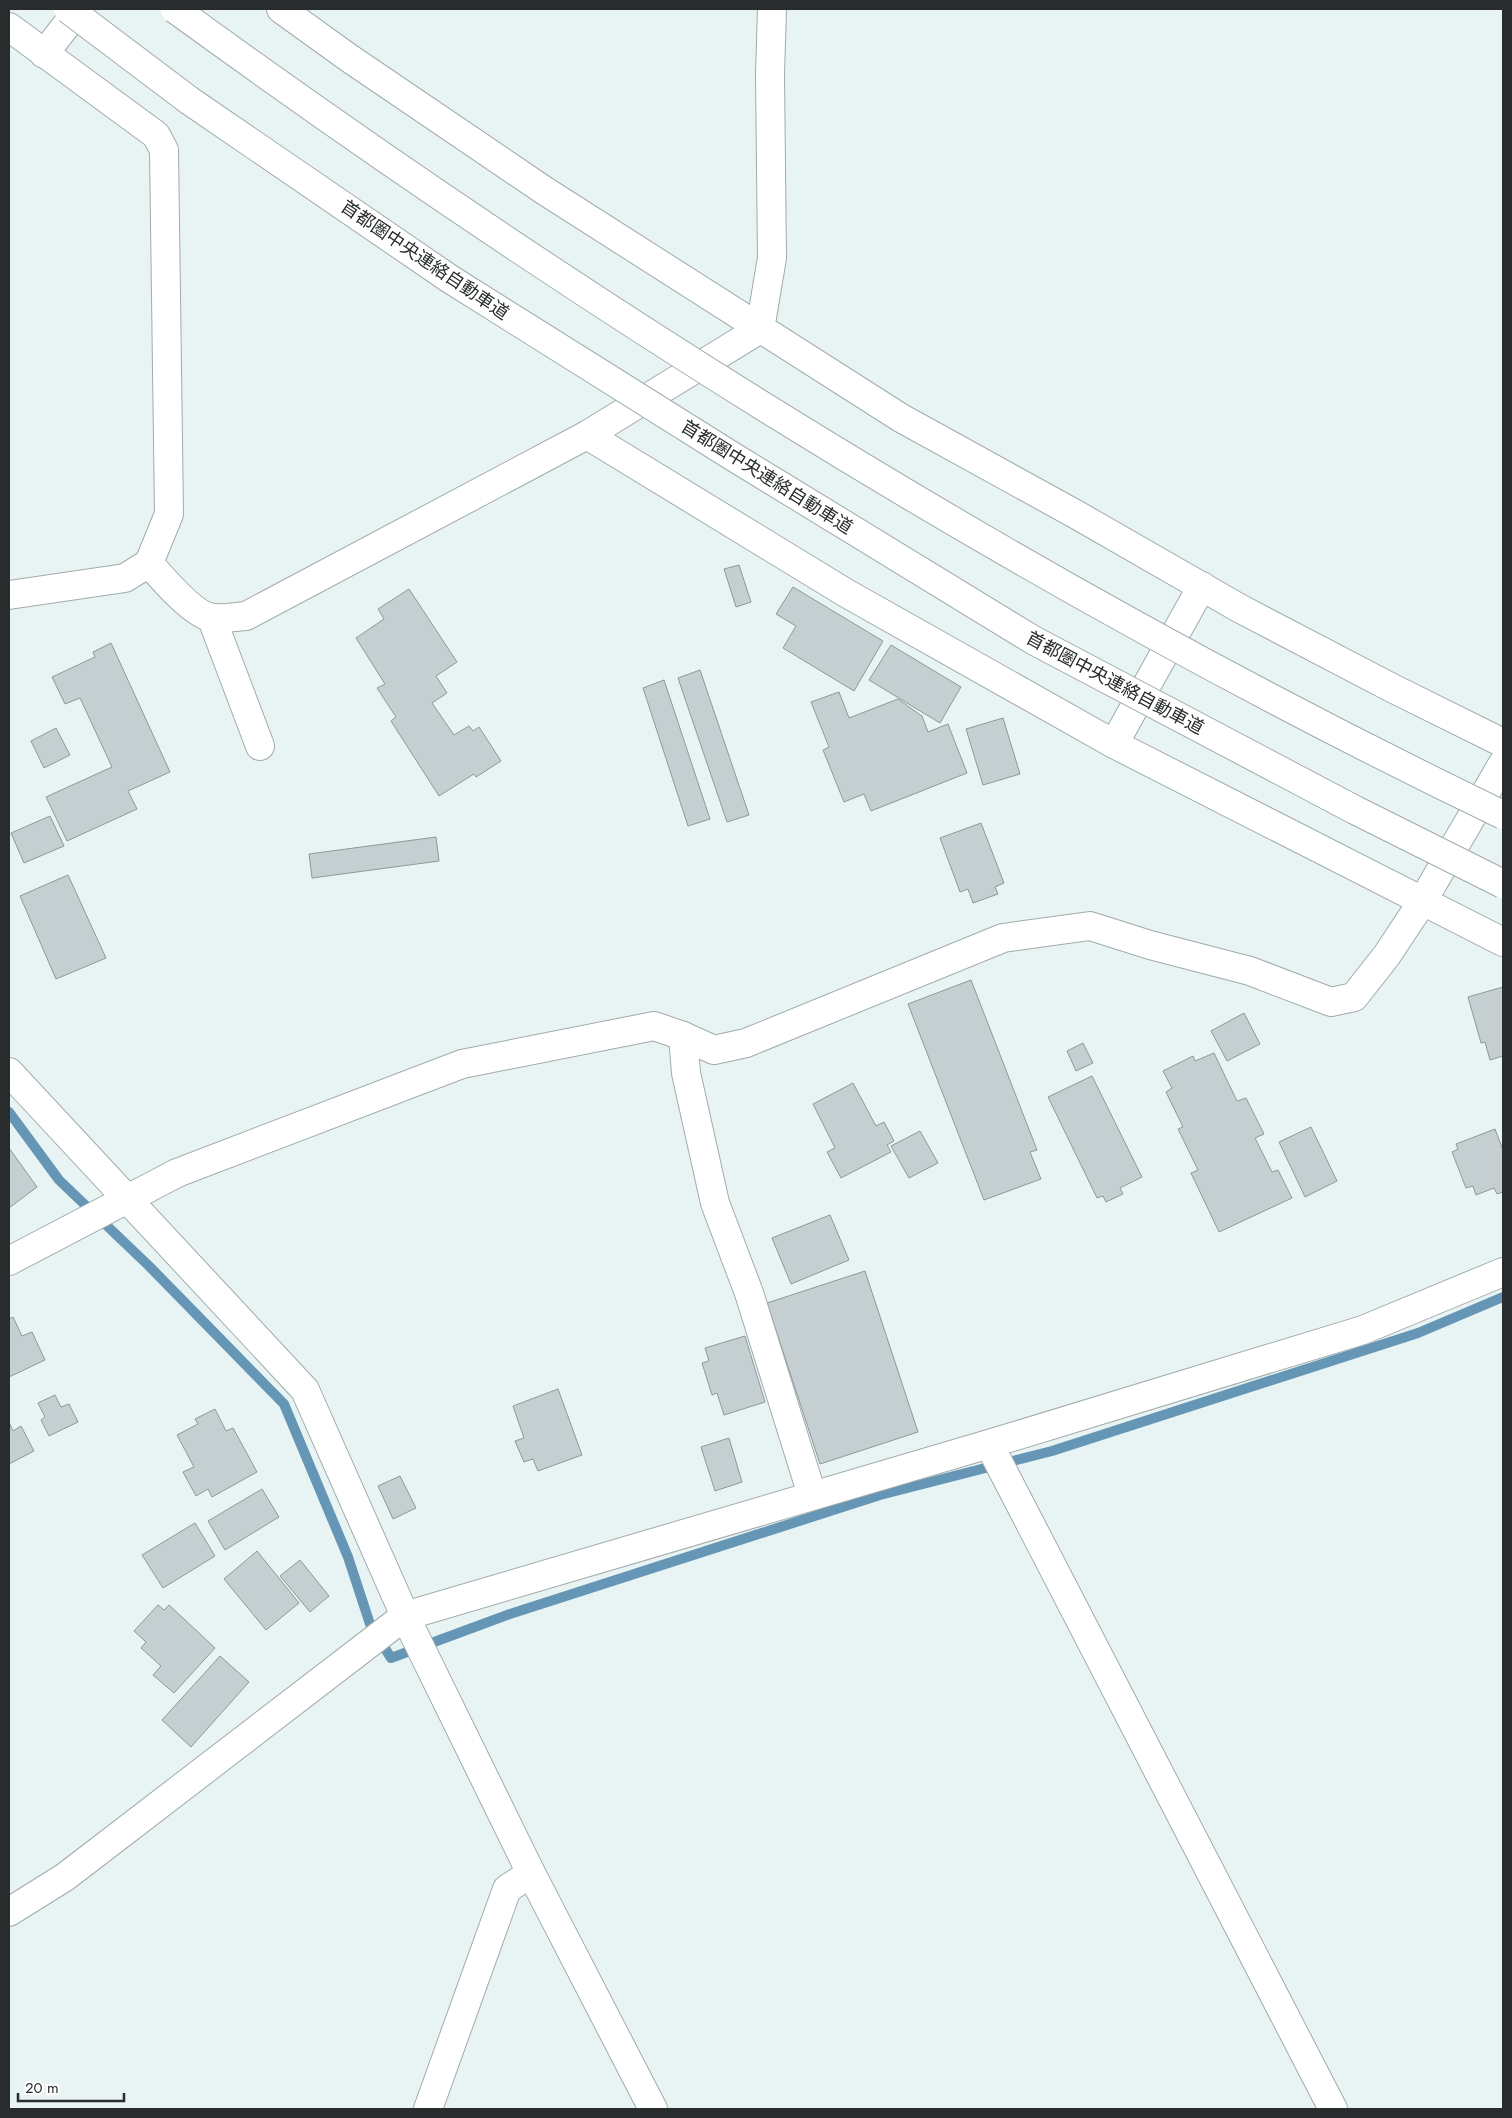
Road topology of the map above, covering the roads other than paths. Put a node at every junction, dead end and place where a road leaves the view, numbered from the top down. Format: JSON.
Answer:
{"nodes":[{"id":1,"x":68,"y":9,"type":"edge"},
{"id":2,"x":79,"y":9,"type":"edge"},
{"id":3,"x":176,"y":9,"type":"edge"},
{"id":4,"x":281,"y":9,"type":"edge"},
{"id":5,"x":772,"y":9,"type":"edge"},
{"id":6,"x":9,"y":28,"type":"edge"},
{"id":7,"x":44,"y":54,"type":"junction"},
{"id":8,"x":760,"y":329,"type":"junction"},
{"id":9,"x":587,"y":435,"type":"junction"},
{"id":10,"x":149,"y":563,"type":"junction"},
{"id":11,"x":1202,"y":586,"type":"junction"},
{"id":12,"x":9,"y":595,"type":"edge"},
{"id":13,"x":212,"y":619,"type":"junction"},
{"id":14,"x":1503,"y":743,"type":"edge"},
{"id":15,"x":1114,"y":744,"type":"junction"},
{"id":16,"x":260,"y":746,"type":"dead end"},
{"id":17,"x":1503,"y":763,"type":"edge"},
{"id":18,"x":1503,"y":815,"type":"edge"},
{"id":19,"x":1503,"y":884,"type":"edge"},
{"id":20,"x":1422,"y":902,"type":"junction"},
{"id":21,"x":1503,"y":942,"type":"edge"},
{"id":22,"x":683,"y":1036,"type":"junction"},
{"id":23,"x":9,"y":1072,"type":"edge"},
{"id":24,"x":128,"y":1200,"type":"junction"},
{"id":25,"x":9,"y":1262,"type":"edge"},
{"id":26,"x":1503,"y":1272,"type":"edge"},
{"id":27,"x":989,"y":1444,"type":"junction"},
{"id":28,"x":812,"y":1496,"type":"junction"},
{"id":29,"x":405,"y":1616,"type":"junction"},
{"id":30,"x":531,"y":1873,"type":"junction"},
{"id":31,"x":9,"y":1912,"type":"edge"},
{"id":32,"x":428,"y":2109,"type":"edge"},
{"id":33,"x":654,"y":2109,"type":"edge"},
{"id":34,"x":1333,"y":2109,"type":"edge"}],
"edges":[{"from":1,"to":19,"type":"main road","name":"首都圏中央連絡自動車道","bridge":true},
{"from":2,"to":7,"type":"main road"},
{"from":3,"to":18,"type":"main road","bridge":true},
{"from":4,"to":8,"type":"main road"},
{"from":5,"to":8,"type":"main road"},
{"from":6,"to":7,"type":"main road"},
{"from":7,"to":10,"type":"main road"},
{"from":8,"to":9,"type":"main road"},
{"from":8,"to":11,"type":"main road"},
{"from":9,"to":13,"type":"main road"},
{"from":9,"to":15,"type":"main road"},
{"from":10,"to":12,"type":"main road"},
{"from":10,"to":13,"type":"main road"},
{"from":11,"to":14,"type":"main road"},
{"from":11,"to":15,"type":"main road"},
{"from":13,"to":16,"type":"main road"},
{"from":15,"to":20,"type":"main road"},
{"from":17,"to":20,"type":"main road"},
{"from":20,"to":21,"type":"main road"},
{"from":20,"to":22,"type":"main road"},
{"from":22,"to":24,"type":"main road"},
{"from":22,"to":28,"type":"main road"},
{"from":23,"to":24,"type":"main road"},
{"from":24,"to":25,"type":"main road"},
{"from":24,"to":29,"type":"main road"},
{"from":26,"to":27,"type":"main road"},
{"from":27,"to":28,"type":"main road"},
{"from":27,"to":34,"type":"main road"},
{"from":28,"to":29,"type":"main road"},
{"from":29,"to":30,"type":"main road"},
{"from":29,"to":31,"type":"main road"},
{"from":30,"to":32,"type":"main road"},
{"from":30,"to":33,"type":"main road"}]}
